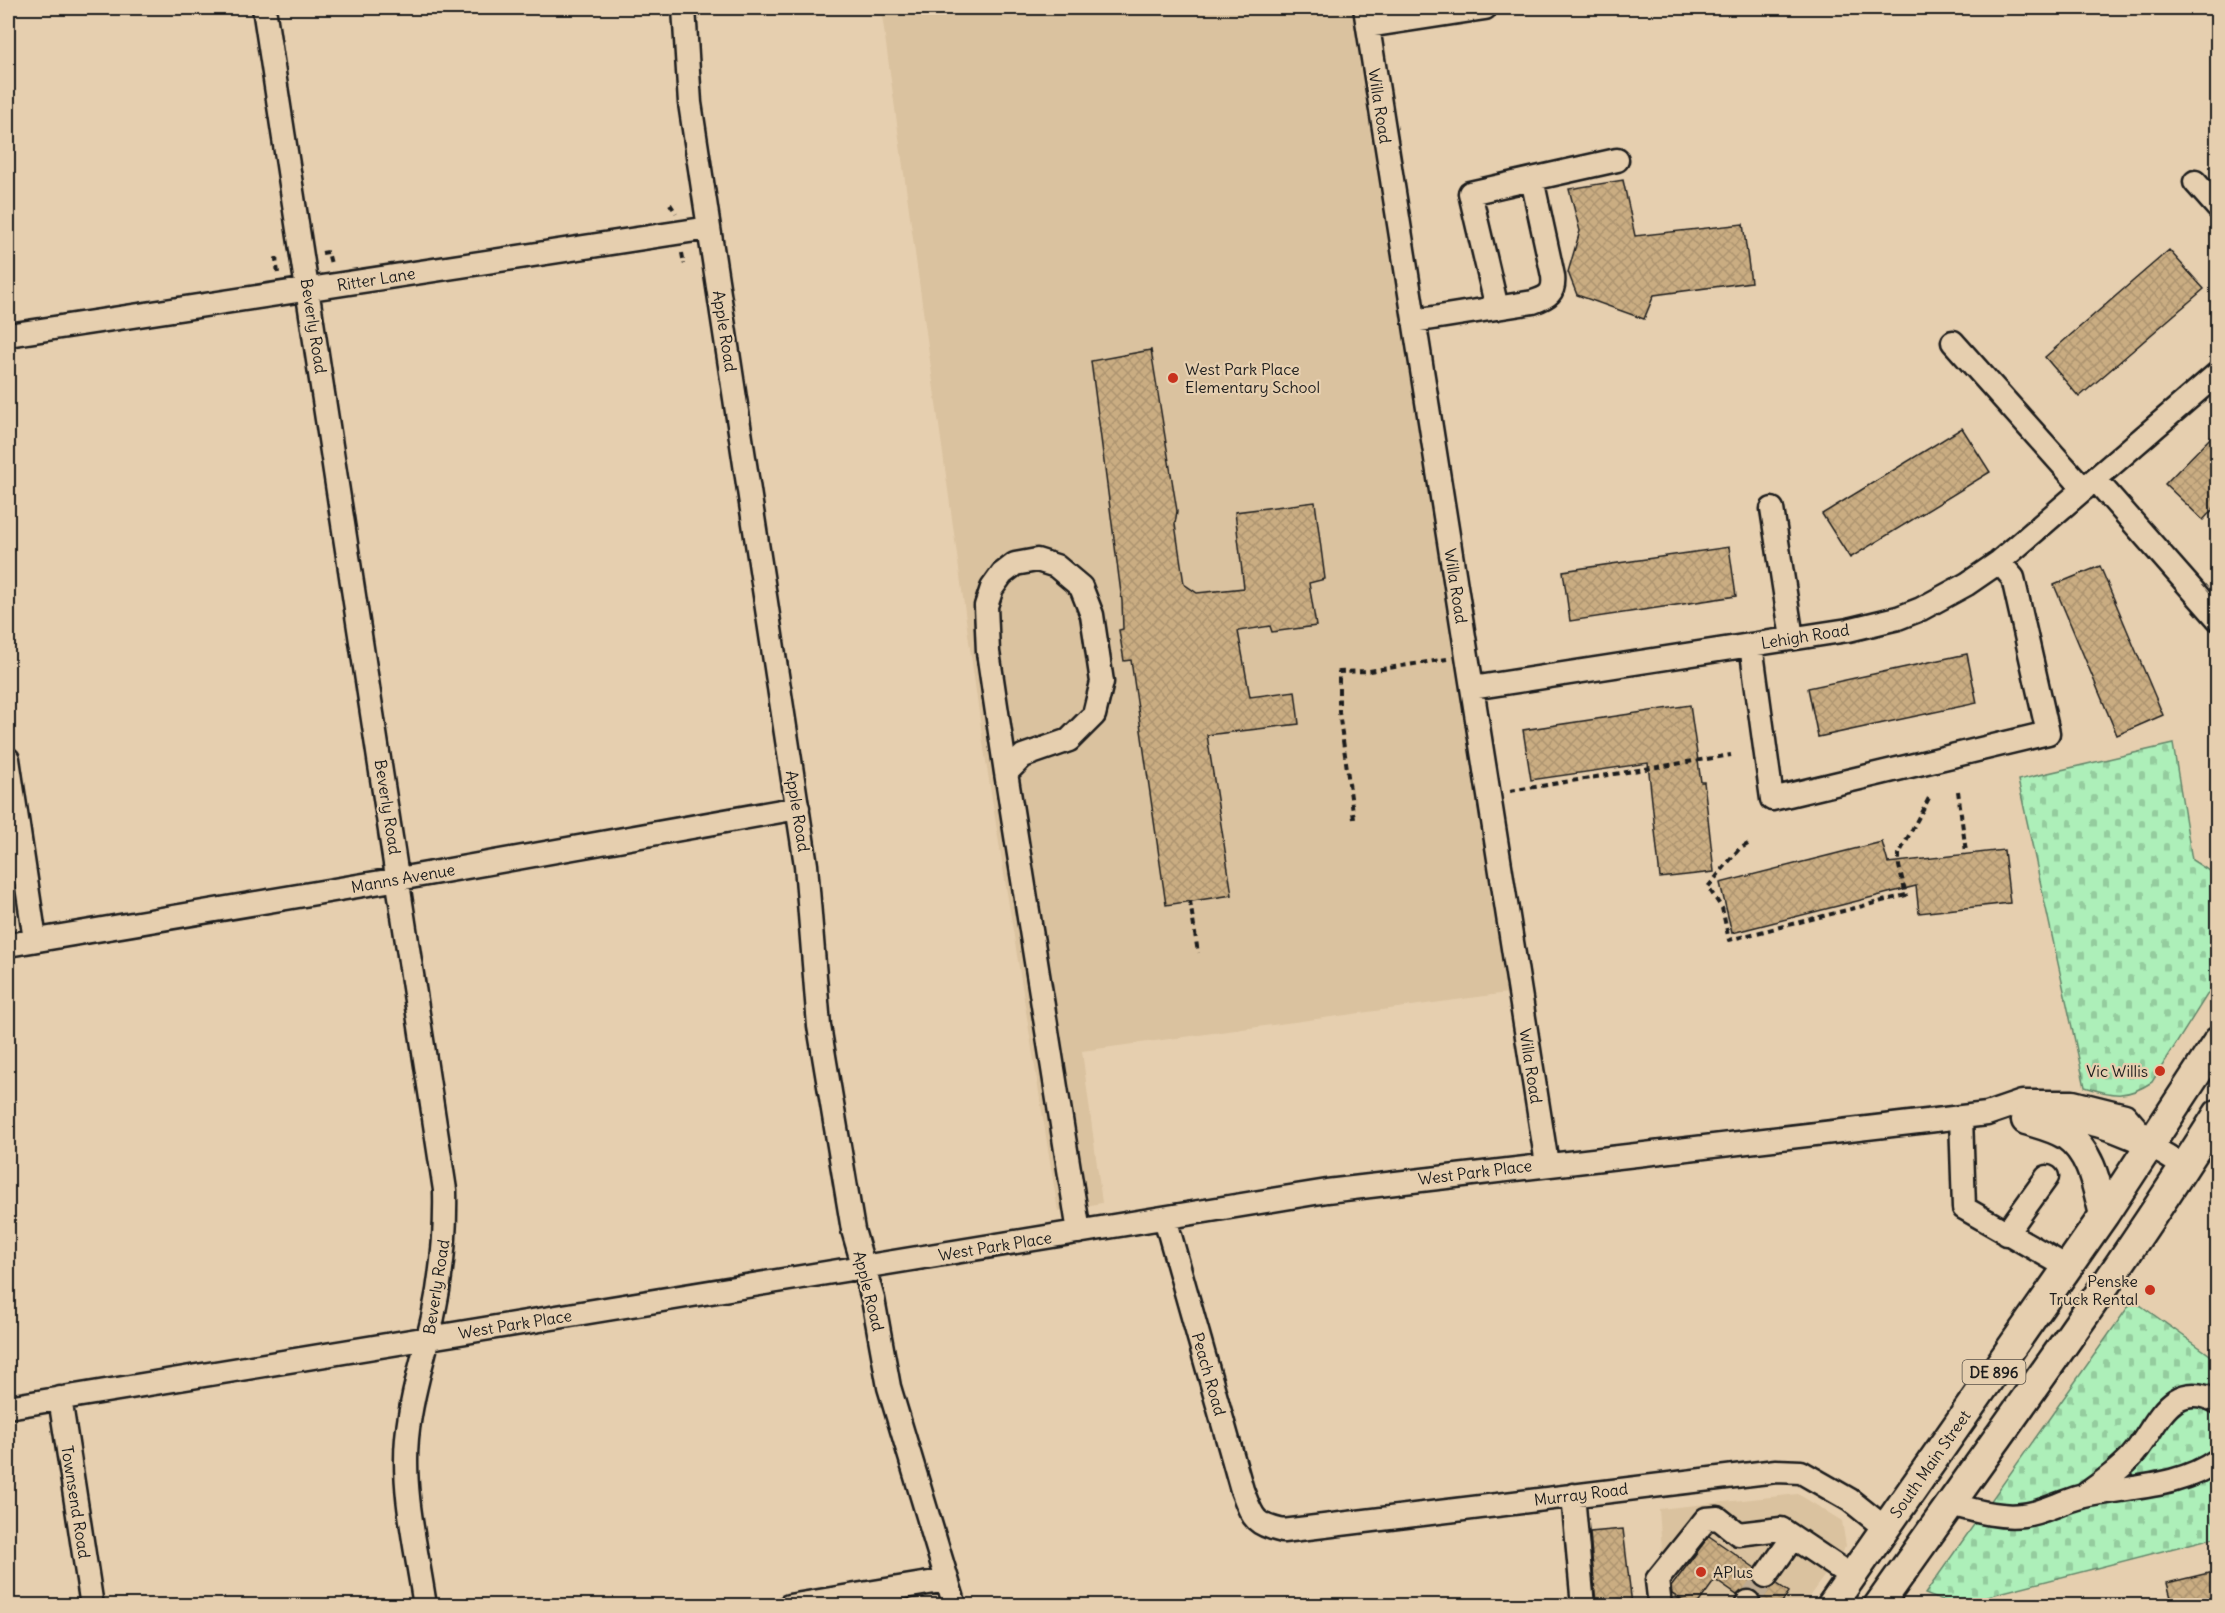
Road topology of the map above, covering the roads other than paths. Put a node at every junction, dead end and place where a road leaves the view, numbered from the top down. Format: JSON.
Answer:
{"nodes":[{"id":1,"x":264,"y":8,"type":"edge"},
{"id":2,"x":684,"y":8,"type":"edge"},
{"id":3,"x":1485,"y":8,"type":"edge"},
{"id":4,"x":1366,"y":17,"type":"edge"},
{"id":5,"x":1617,"y":160,"type":"dead end"},
{"id":6,"x":1532,"y":179,"type":"junction"},
{"id":7,"x":2195,"y":182,"type":"dead end"},
{"id":8,"x":2217,"y":208,"type":"edge"},
{"id":9,"x":709,"y":228,"type":"junction"},
{"id":10,"x":308,"y":289,"type":"junction"},
{"id":11,"x":1497,"y":308,"type":"junction"},
{"id":12,"x":1414,"y":321,"type":"junction"},
{"id":13,"x":8,"y":335,"type":"edge"},
{"id":14,"x":1953,"y":342,"type":"dead end"},
{"id":15,"x":2217,"y":373,"type":"edge"},
{"id":16,"x":2089,"y":484,"type":"junction"},
{"id":17,"x":1772,"y":509,"type":"dead end"},
{"id":18,"x":1999,"y":562,"type":"junction"},
{"id":19,"x":2217,"y":619,"type":"edge"},
{"id":20,"x":1792,"y":638,"type":"junction"},
{"id":21,"x":1751,"y":645,"type":"junction"},
{"id":22,"x":1472,"y":688,"type":"junction"},
{"id":23,"x":8,"y":759,"type":"edge"},
{"id":24,"x":1006,"y":773,"type":"junction"},
{"id":25,"x":798,"y":808,"type":"junction"},
{"id":26,"x":399,"y":879,"type":"junction"},
{"id":27,"x":35,"y":940,"type":"junction"},
{"id":28,"x":8,"y":945,"type":"edge"},
{"id":29,"x":2217,"y":1041,"type":"edge"},
{"id":30,"x":1987,"y":1114,"type":"junction"},
{"id":31,"x":2217,"y":1114,"type":"edge"},
{"id":32,"x":1961,"y":1117,"type":"junction"},
{"id":33,"x":2026,"y":1120,"type":"junction"},
{"id":34,"x":2150,"y":1144,"type":"junction"},
{"id":35,"x":1547,"y":1164,"type":"junction"},
{"id":36,"x":2185,"y":1167,"type":"junction"},
{"id":37,"x":2047,"y":1176,"type":"dead end"},
{"id":38,"x":2104,"y":1215,"type":"junction"},
{"id":39,"x":1165,"y":1218,"type":"junction"},
{"id":40,"x":1079,"y":1232,"type":"junction"},
{"id":41,"x":2006,"y":1234,"type":"junction"},
{"id":42,"x":864,"y":1267,"type":"junction"},
{"id":43,"x":2067,"y":1267,"type":"junction"},
{"id":44,"x":428,"y":1338,"type":"junction"},
{"id":45,"x":60,"y":1398,"type":"junction"},
{"id":46,"x":2217,"y":1402,"type":"edge"},
{"id":47,"x":8,"y":1407,"type":"edge"},
{"id":48,"x":2217,"y":1460,"type":"edge"},
{"id":49,"x":1573,"y":1495,"type":"junction"},
{"id":50,"x":2081,"y":1497,"type":"junction"},
{"id":51,"x":1950,"y":1504,"type":"junction"},
{"id":52,"x":1261,"y":1526,"type":"joint"},
{"id":53,"x":1885,"y":1528,"type":"junction"},
{"id":54,"x":1793,"y":1537,"type":"junction"},
{"id":55,"x":1766,"y":1576,"type":"tunnel mouth"},
{"id":56,"x":1851,"y":1576,"type":"junction"},
{"id":57,"x":947,"y":1580,"type":"junction"},
{"id":58,"x":92,"y":1605,"type":"edge"},
{"id":59,"x":425,"y":1605,"type":"edge"},
{"id":60,"x":789,"y":1605,"type":"edge"},
{"id":61,"x":955,"y":1605,"type":"edge"},
{"id":62,"x":1583,"y":1605,"type":"edge"},
{"id":63,"x":1660,"y":1605,"type":"edge"},
{"id":64,"x":1831,"y":1605,"type":"edge"},
{"id":65,"x":1878,"y":1605,"type":"edge"}],
"edges":[{"from":1,"to":10,"type":"street","name":"Beverly Road"},
{"from":2,"to":9,"type":"street","name":"Apple Road"},
{"from":3,"to":4,"type":"street"},
{"from":4,"to":12,"type":"street","name":"Willa Road"},
{"from":5,"to":6,"type":"street"},
{"from":6,"to":11,"type":"street"},
{"from":6,"to":11,"type":"street"},
{"from":7,"to":8,"type":"street"},
{"from":9,"to":10,"type":"street","name":"Ritter Lane"},
{"from":9,"to":25,"type":"street","name":"Apple Road"},
{"from":10,"to":13,"type":"street","name":"Ritter Lane"},
{"from":10,"to":26,"type":"street","name":"Beverly Road"},
{"from":11,"to":12,"type":"street"},
{"from":12,"to":22,"type":"street","name":"Willa Road"},
{"from":14,"to":16,"type":"street"},
{"from":15,"to":16,"type":"street","name":"Lehigh Road"},
{"from":16,"to":18,"type":"street","name":"Lehigh Road"},
{"from":16,"to":19,"type":"street"},
{"from":17,"to":20,"type":"street"},
{"from":18,"to":20,"type":"street","name":"Lehigh Road"},
{"from":18,"to":21,"type":"street"},
{"from":20,"to":21,"type":"street","name":"Lehigh Road"},
{"from":21,"to":22,"type":"street","name":"Lehigh Road"},
{"from":22,"to":35,"type":"street","name":"Willa Road"},
{"from":23,"to":27,"type":"street"},
{"from":24,"to":24,"type":"street"},
{"from":24,"to":40,"type":"street"},
{"from":25,"to":26,"type":"street","name":"Manns Avenue"},
{"from":25,"to":42,"type":"street","name":"Apple Road"},
{"from":26,"to":27,"type":"street","name":"Manns Avenue"},
{"from":26,"to":44,"type":"street","name":"Beverly Road"},
{"from":27,"to":28,"type":"street","name":"Manns Avenue"},
{"from":29,"to":34,"type":"main road","number":"DE 896"},
{"from":30,"to":32,"type":"street","name":"West Park Place"},
{"from":30,"to":33,"type":"street","name":"West Park Place"},
{"from":30,"to":34,"type":"street","name":"West Park Place"},
{"from":31,"to":36,"type":"main road","number":"DE 896"},
{"from":32,"to":35,"type":"street","name":"West Park Place"},
{"from":32,"to":41,"type":"street"},
{"from":33,"to":34,"type":"street","name":"West Park Place"},
{"from":33,"to":38,"type":"main road"},
{"from":34,"to":36,"type":"street","name":"West Park Place"},
{"from":34,"to":38,"type":"main road","name":"South Main Street","number":"DE 896"},
{"from":35,"to":39,"type":"street","name":"West Park Place"},
{"from":36,"to":51,"type":"main road","number":"DE 896"},
{"from":37,"to":41,"type":"street"},
{"from":38,"to":43,"type":"main road","name":"South Main Street","number":"DE 896"},
{"from":39,"to":40,"type":"street","name":"West Park Place"},
{"from":39,"to":52,"type":"street","name":"Peach Road"},
{"from":40,"to":42,"type":"street","name":"West Park Place"},
{"from":41,"to":43,"type":"street"},
{"from":42,"to":44,"type":"street","name":"West Park Place"},
{"from":42,"to":57,"type":"street","name":"Apple Road"},
{"from":43,"to":53,"type":"main road","name":"South Main Street","number":"DE 896"},
{"from":44,"to":45,"type":"street","name":"West Park Place"},
{"from":44,"to":59,"type":"street","name":"Beverly Road"},
{"from":45,"to":47,"type":"street","name":"West Park Place"},
{"from":45,"to":58,"type":"street","name":"Townsend Road"},
{"from":46,"to":50,"type":"street"},
{"from":48,"to":50,"type":"street"},
{"from":49,"to":52,"type":"street","name":"Murray Road"},
{"from":49,"to":53,"type":"street","name":"Murray Road"},
{"from":49,"to":62,"type":"street"},
{"from":50,"to":51,"type":"street"},
{"from":51,"to":65,"type":"main road","number":"DE 896"},
{"from":53,"to":56,"type":"main road","name":"South Main Street","number":"DE 896"},
{"from":54,"to":55,"type":"street"},
{"from":54,"to":56,"type":"street"},
{"from":54,"to":63,"type":"street"},
{"from":56,"to":64,"type":"main road","name":"South Main Street","number":"DE 896"},
{"from":57,"to":60,"type":"street"},
{"from":57,"to":61,"type":"street","name":"Apple Road"}]}
